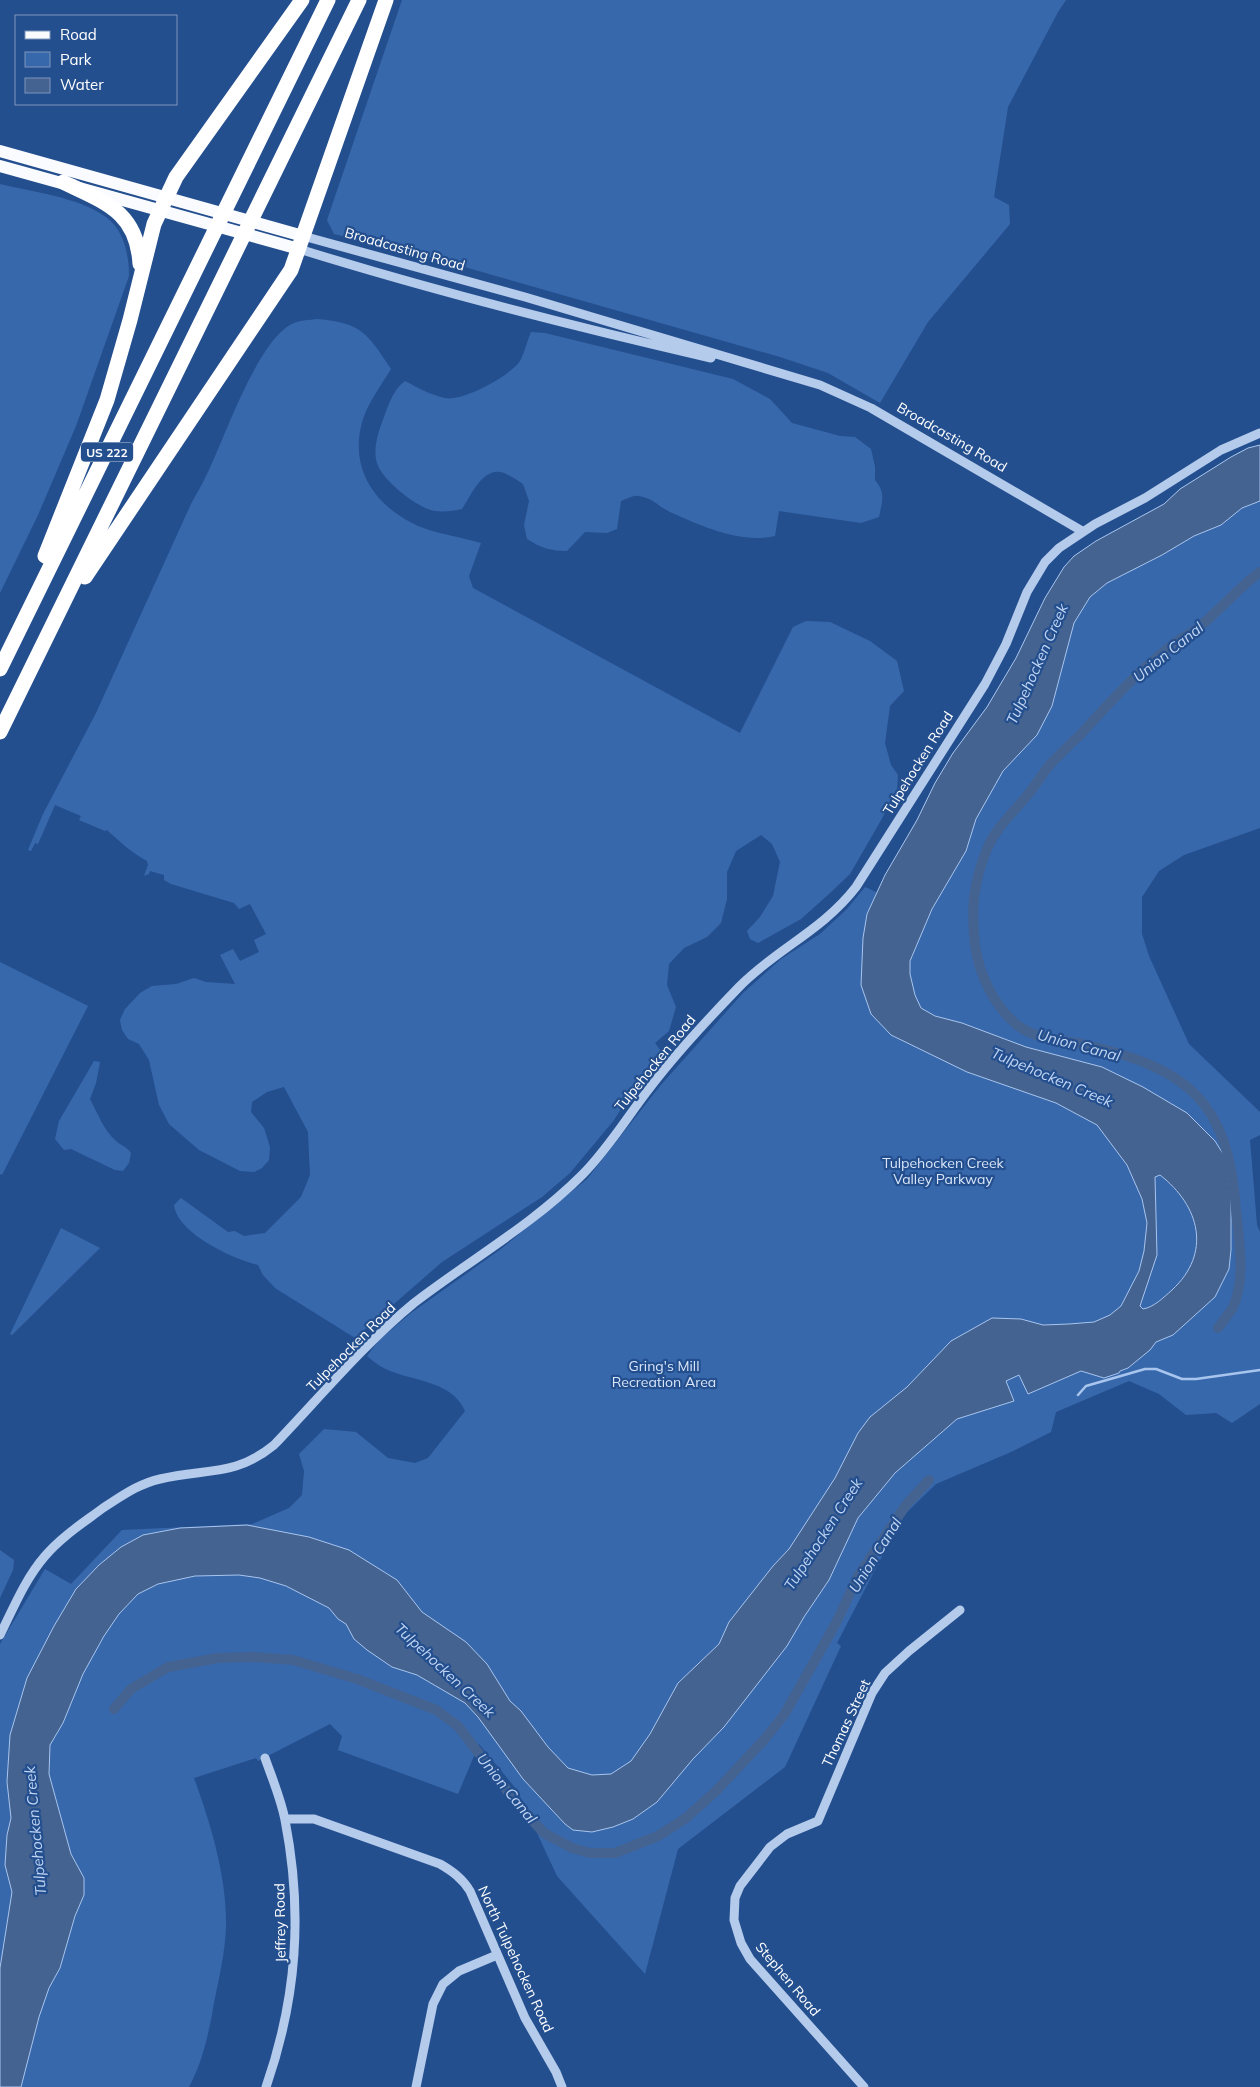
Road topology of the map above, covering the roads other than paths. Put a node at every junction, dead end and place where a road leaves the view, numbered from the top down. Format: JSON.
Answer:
{"nodes":[{"id":1,"x":302,"y":0,"type":"edge"},
{"id":2,"x":328,"y":0,"type":"edge"},
{"id":3,"x":358,"y":0,"type":"edge"},
{"id":4,"x":386,"y":0,"type":"edge"},
{"id":5,"x":0,"y":151,"type":"edge"},
{"id":6,"x":0,"y":166,"type":"edge"},
{"id":7,"x":63,"y":182,"type":"junction"},
{"id":8,"x":163,"y":204,"type":"junction"},
{"id":9,"x":301,"y":242,"type":"junction"},
{"id":10,"x":140,"y":281,"type":"junction"},
{"id":11,"x":801,"y":380,"type":"junction"},
{"id":12,"x":1260,"y":433,"type":"edge"},
{"id":13,"x":1082,"y":531,"type":"junction"},
{"id":14,"x":36,"y":659,"type":"junction"},
{"id":15,"x":0,"y":664,"type":"edge"},
{"id":16,"x":0,"y":669,"type":"edge"},
{"id":17,"x":0,"y":732,"type":"edge"},
{"id":18,"x":960,"y":1610,"type":"dead end"},
{"id":19,"x":0,"y":1635,"type":"edge"},
{"id":20,"x":265,"y":1758,"type":"dead end"},
{"id":21,"x":285,"y":1819,"type":"junction"},
{"id":22,"x":818,"y":1821,"type":"joint"},
{"id":23,"x":497,"y":1955,"type":"junction"},
{"id":24,"x":266,"y":2087,"type":"edge"},
{"id":25,"x":416,"y":2087,"type":"edge"},
{"id":26,"x":562,"y":2087,"type":"edge"},
{"id":27,"x":864,"y":2087,"type":"edge"}],
"edges":[{"from":1,"to":8,"type":"highway"},
{"from":2,"to":16,"type":"highway","number":"US 222"},
{"from":3,"to":14,"type":"highway","number":"US 222"},
{"from":4,"to":9,"type":"highway"},
{"from":5,"to":8,"type":"main road","name":"Broadcasting Road"},
{"from":6,"to":7,"type":"main road","name":"Broadcasting Road"},
{"from":7,"to":8,"type":"main road","name":"Broadcasting Road"},
{"from":7,"to":10,"type":"highway"},
{"from":8,"to":9,"type":"main road","name":"Broadcasting Road"},
{"from":8,"to":10,"type":"highway"},
{"from":9,"to":11,"type":"street","name":"Broadcasting Road"},
{"from":9,"to":11,"type":"street","name":"Broadcasting Road"},
{"from":9,"to":14,"type":"highway"},
{"from":10,"to":15,"type":"highway"},
{"from":11,"to":13,"type":"street","name":"Broadcasting Road"},
{"from":12,"to":13,"type":"street","name":"Tulpehocken Road"},
{"from":13,"to":19,"type":"street","name":"Tulpehocken Road"},
{"from":14,"to":17,"type":"highway","number":"US 222"},
{"from":18,"to":22,"type":"street","name":"Thomas Street"},
{"from":20,"to":21,"type":"street","name":"Jeffrey Road"},
{"from":21,"to":23,"type":"street","name":"North Tulpehocken Road"},
{"from":21,"to":24,"type":"street","name":"Jeffrey Road"},
{"from":22,"to":27,"type":"street","name":"Stephen Road"},
{"from":23,"to":25,"type":"street"},
{"from":23,"to":26,"type":"street","name":"North Tulpehocken Road"}]}
